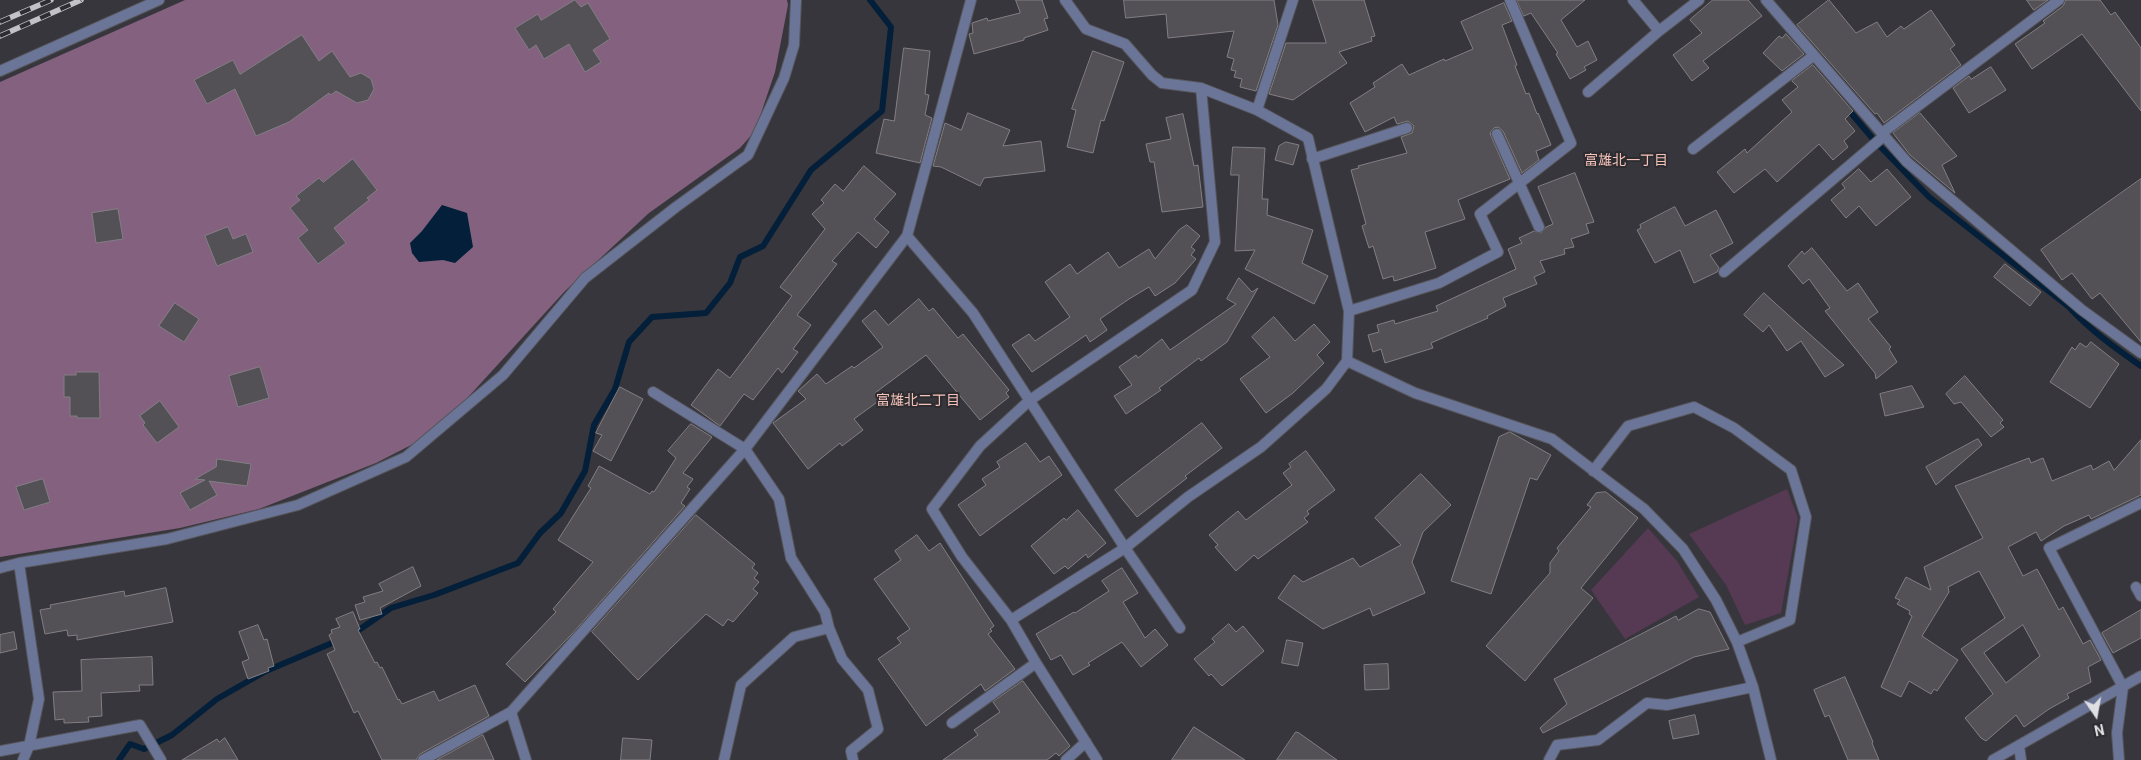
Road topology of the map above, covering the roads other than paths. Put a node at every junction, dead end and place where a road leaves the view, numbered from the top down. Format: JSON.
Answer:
{"nodes":[{"id":1,"x":159,"y":0,"type":"edge"},
{"id":2,"x":796,"y":0,"type":"edge"},
{"id":3,"x":971,"y":0,"type":"edge"},
{"id":4,"x":1065,"y":0,"type":"edge"},
{"id":5,"x":1293,"y":0,"type":"edge"},
{"id":6,"x":1510,"y":0,"type":"edge"},
{"id":7,"x":1632,"y":0,"type":"edge"},
{"id":8,"x":1700,"y":0,"type":"edge"},
{"id":9,"x":1766,"y":0,"type":"edge"},
{"id":10,"x":2058,"y":0,"type":"edge"},
{"id":11,"x":1659,"y":31,"type":"junction"},
{"id":12,"x":1813,"y":56,"type":"junction"},
{"id":13,"x":0,"y":70,"type":"edge"},
{"id":14,"x":1201,"y":88,"type":"junction"},
{"id":15,"x":1588,"y":92,"type":"dead end"},
{"id":16,"x":1257,"y":110,"type":"junction"},
{"id":17,"x":1406,"y":128,"type":"dead end"},
{"id":18,"x":1497,"y":134,"type":"dead end"},
{"id":19,"x":1883,"y":135,"type":"junction"},
{"id":20,"x":1694,"y":149,"type":"dead end"},
{"id":21,"x":1312,"y":159,"type":"junction"},
{"id":22,"x":1520,"y":181,"type":"junction"},
{"id":23,"x":1540,"y":227,"type":"dead end"},
{"id":24,"x":907,"y":236,"type":"junction"},
{"id":25,"x":1724,"y":272,"type":"dead end"},
{"id":26,"x":1349,"y":311,"type":"junction"},
{"id":27,"x":2141,"y":353,"type":"edge"},
{"id":28,"x":1347,"y":361,"type":"junction"},
{"id":29,"x":654,"y":392,"type":"dead end"},
{"id":30,"x":1030,"y":400,"type":"junction"},
{"id":31,"x":745,"y":449,"type":"junction"},
{"id":32,"x":1593,"y":470,"type":"junction"},
{"id":33,"x":2141,"y":503,"type":"edge"},
{"id":34,"x":1125,"y":548,"type":"junction"},
{"id":35,"x":19,"y":563,"type":"junction"},
{"id":36,"x":0,"y":568,"type":"edge"},
{"id":37,"x":1011,"y":620,"type":"junction"},
{"id":38,"x":829,"y":628,"type":"junction"},
{"id":39,"x":1180,"y":628,"type":"dead end"},
{"id":40,"x":1737,"y":642,"type":"junction"},
{"id":41,"x":1036,"y":663,"type":"junction"},
{"id":42,"x":2141,"y":676,"type":"edge"},
{"id":43,"x":1753,"y":687,"type":"junction"},
{"id":44,"x":2123,"y":687,"type":"junction"},
{"id":45,"x":511,"y":712,"type":"junction"},
{"id":46,"x":952,"y":723,"type":"dead end"},
{"id":47,"x":1086,"y":742,"type":"junction"},
{"id":48,"x":29,"y":746,"type":"junction"},
{"id":49,"x":2019,"y":746,"type":"junction"},
{"id":50,"x":0,"y":751,"type":"edge"},
{"id":51,"x":23,"y":760,"type":"edge"},
{"id":52,"x":160,"y":760,"type":"edge"},
{"id":53,"x":423,"y":760,"type":"edge"},
{"id":54,"x":526,"y":760,"type":"edge"},
{"id":55,"x":724,"y":760,"type":"edge"},
{"id":56,"x":853,"y":760,"type":"edge"},
{"id":57,"x":1066,"y":760,"type":"edge"},
{"id":58,"x":1097,"y":760,"type":"edge"},
{"id":59,"x":1549,"y":760,"type":"edge"},
{"id":60,"x":1772,"y":760,"type":"edge"},
{"id":61,"x":1992,"y":760,"type":"edge"},
{"id":62,"x":2021,"y":760,"type":"edge"},
{"id":63,"x":2119,"y":760,"type":"edge"}],
"edges":[{"from":1,"to":13,"type":"street"},
{"from":2,"to":35,"type":"street"},
{"from":3,"to":24,"type":"street"},
{"from":4,"to":14,"type":"street"},
{"from":5,"to":16,"type":"street"},
{"from":6,"to":22,"type":"street"},
{"from":7,"to":11,"type":"street"},
{"from":8,"to":11,"type":"street"},
{"from":9,"to":12,"type":"street"},
{"from":10,"to":19,"type":"street"},
{"from":11,"to":15,"type":"street"},
{"from":12,"to":19,"type":"street"},
{"from":12,"to":20,"type":"street"},
{"from":14,"to":16,"type":"street"},
{"from":14,"to":30,"type":"street"},
{"from":16,"to":21,"type":"street"},
{"from":17,"to":21,"type":"street"},
{"from":18,"to":22,"type":"street"},
{"from":19,"to":25,"type":"street"},
{"from":19,"to":27,"type":"street"},
{"from":21,"to":26,"type":"street"},
{"from":22,"to":23,"type":"street"},
{"from":22,"to":26,"type":"street"},
{"from":24,"to":30,"type":"street"},
{"from":24,"to":31,"type":"street"},
{"from":26,"to":28,"type":"street"},
{"from":28,"to":32,"type":"street"},
{"from":28,"to":34,"type":"street"},
{"from":29,"to":31,"type":"street"},
{"from":30,"to":34,"type":"street"},
{"from":30,"to":37,"type":"street"},
{"from":31,"to":38,"type":"street"},
{"from":31,"to":45,"type":"street"},
{"from":32,"to":40,"type":"street"},
{"from":32,"to":40,"type":"street"},
{"from":33,"to":44,"type":"street"},
{"from":34,"to":37,"type":"street"},
{"from":34,"to":39,"type":"street"},
{"from":35,"to":36,"type":"street"},
{"from":35,"to":48,"type":"street"},
{"from":37,"to":41,"type":"street"},
{"from":38,"to":55,"type":"street"},
{"from":38,"to":56,"type":"street"},
{"from":40,"to":43,"type":"street"},
{"from":41,"to":46,"type":"street"},
{"from":41,"to":47,"type":"street"},
{"from":42,"to":44,"type":"street"},
{"from":43,"to":59,"type":"street"},
{"from":43,"to":60,"type":"street"},
{"from":44,"to":49,"type":"street"},
{"from":44,"to":63,"type":"street"},
{"from":45,"to":53,"type":"street"},
{"from":45,"to":54,"type":"street"},
{"from":47,"to":57,"type":"street"},
{"from":47,"to":58,"type":"street"},
{"from":48,"to":50,"type":"street"},
{"from":48,"to":51,"type":"street"},
{"from":48,"to":52,"type":"street"},
{"from":49,"to":61,"type":"street"},
{"from":49,"to":62,"type":"street"}]}
